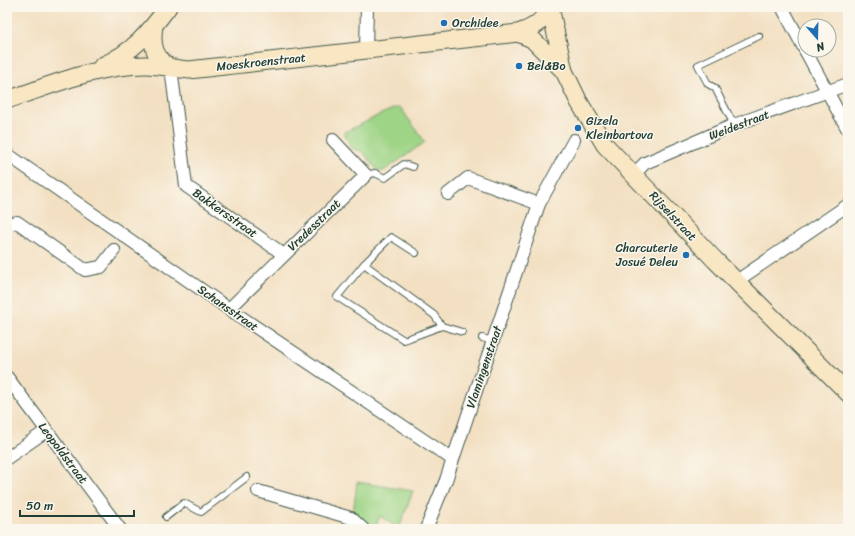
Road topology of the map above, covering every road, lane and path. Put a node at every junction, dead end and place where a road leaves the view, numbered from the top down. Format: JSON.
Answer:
{"nodes":[{"id":1,"x":168,"y":7,"type":"edge"},
{"id":2,"x":367,"y":7,"type":"edge"},
{"id":3,"x":549,"y":7,"type":"edge"},
{"id":4,"x":782,"y":7,"type":"edge"},
{"id":5,"x":154,"y":26,"type":"junction"},
{"id":6,"x":518,"y":33,"type":"junction"},
{"id":7,"x":797,"y":35,"type":"edge"},
{"id":8,"x":759,"y":36,"type":"dead end"},
{"id":9,"x":366,"y":49,"type":"junction"},
{"id":10,"x":809,"y":58,"type":"edge"},
{"id":11,"x":171,"y":68,"type":"junction"},
{"id":12,"x":564,"y":71,"type":"junction"},
{"id":13,"x":78,"y":76,"type":"junction"},
{"id":14,"x":848,"y":84,"type":"edge"},
{"id":15,"x":828,"y":92,"type":"junction"},
{"id":16,"x":7,"y":100,"type":"edge"},
{"id":17,"x":734,"y":125,"type":"junction"},
{"id":18,"x":848,"y":130,"type":"edge"},
{"id":19,"x":333,"y":140,"type":"dead end"},
{"id":20,"x":574,"y":140,"type":"dead end"},
{"id":21,"x":7,"y":154,"type":"edge"},
{"id":22,"x":413,"y":167,"type":"dead end"},
{"id":23,"x":634,"y":174,"type":"junction"},
{"id":24,"x":366,"y":175,"type":"junction"},
{"id":25,"x":448,"y":194,"type":"dead end"},
{"id":26,"x":539,"y":204,"type":"junction"},
{"id":27,"x":848,"y":205,"type":"edge"},
{"id":28,"x":7,"y":224,"type":"edge"},
{"id":29,"x":114,"y":250,"type":"dead end"},
{"id":30,"x":416,"y":253,"type":"dead end"},
{"id":31,"x":283,"y":255,"type":"junction"},
{"id":32,"x":364,"y":264,"type":"junction"},
{"id":33,"x":738,"y":282,"type":"junction"},
{"id":34,"x":229,"y":309,"type":"junction"},
{"id":35,"x":442,"y":326,"type":"junction"},
{"id":36,"x":462,"y":332,"type":"dead end"},
{"id":37,"x":7,"y":378,"type":"edge"},
{"id":38,"x":848,"y":393,"type":"edge"},
{"id":39,"x":46,"y":431,"type":"junction"},
{"id":40,"x":7,"y":458,"type":"edge"},
{"id":41,"x":452,"y":459,"type":"junction"},
{"id":42,"x":247,"y":477,"type":"dead end"},
{"id":43,"x":258,"y":491,"type":"dead end"},
{"id":44,"x":166,"y":517,"type":"dead end"},
{"id":45,"x":120,"y":529,"type":"edge"},
{"id":46,"x":363,"y":529,"type":"edge"},
{"id":47,"x":426,"y":529,"type":"edge"}],
"edges":[{"from":1,"to":5,"type":"street"},
{"from":2,"to":9,"type":"street"},
{"from":3,"to":6,"type":"street","name":"Moeskroenstraat"},
{"from":3,"to":12,"type":"street","name":"Rijselstraat"},
{"from":4,"to":7,"type":"street"},
{"from":5,"to":11,"type":"street"},
{"from":5,"to":13,"type":"street"},
{"from":6,"to":9,"type":"street","name":"Moeskroenstraat"},
{"from":6,"to":12,"type":"street"},
{"from":8,"to":17,"type":"lane"},
{"from":9,"to":11,"type":"street","name":"Moeskroenstraat"},
{"from":10,"to":15,"type":"street"},
{"from":11,"to":13,"type":"street","name":"Moeskroenstraat"},
{"from":11,"to":31,"type":"street","name":"Bakkersstraat"},
{"from":12,"to":23,"type":"street","name":"Rijselstraat"},
{"from":13,"to":16,"type":"street","name":"Moeskroenstraat"},
{"from":14,"to":15,"type":"street","name":"Weidestraat"},
{"from":15,"to":17,"type":"street","name":"Weidestraat"},
{"from":15,"to":18,"type":"street"},
{"from":17,"to":23,"type":"street","name":"Weidestraat"},
{"from":19,"to":24,"type":"street"},
{"from":20,"to":26,"type":"street","name":"Vlamingenstraat"},
{"from":21,"to":34,"type":"street","name":"Schansstraat"},
{"from":22,"to":24,"type":"lane"},
{"from":23,"to":33,"type":"street","name":"Rijselstraat"},
{"from":24,"to":31,"type":"street","name":"Vredesstraat"},
{"from":25,"to":26,"type":"street"},
{"from":26,"to":41,"type":"street","name":"Vlamingenstraat"},
{"from":27,"to":33,"type":"street"},
{"from":28,"to":29,"type":"street"},
{"from":30,"to":32,"type":"lane"},
{"from":31,"to":34,"type":"street","name":"Vredesstraat"},
{"from":32,"to":35,"type":"lane"},
{"from":32,"to":35,"type":"lane"},
{"from":33,"to":38,"type":"street","name":"Rijselstraat"},
{"from":34,"to":41,"type":"street","name":"Schansstraat"},
{"from":35,"to":36,"type":"lane"},
{"from":37,"to":39,"type":"street","name":"Leopoldstraat"},
{"from":39,"to":40,"type":"street"},
{"from":39,"to":45,"type":"street","name":"Leopoldstraat"},
{"from":41,"to":47,"type":"street","name":"Vlamingenstraat"},
{"from":42,"to":44,"type":"lane"},
{"from":43,"to":46,"type":"street"}]}
